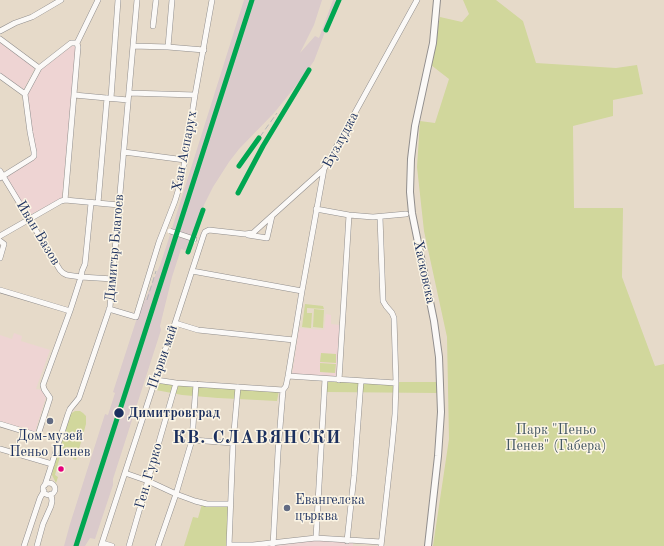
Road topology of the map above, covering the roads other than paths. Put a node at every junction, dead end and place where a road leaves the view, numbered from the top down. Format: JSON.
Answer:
{"nodes":[{"id":1,"x":61,"y":0,"type":"edge"},
{"id":2,"x":98,"y":0,"type":"edge"},
{"id":3,"x":118,"y":0,"type":"edge"},
{"id":4,"x":137,"y":0,"type":"edge"},
{"id":5,"x":156,"y":0,"type":"edge"},
{"id":6,"x":172,"y":0,"type":"edge"},
{"id":7,"x":212,"y":0,"type":"edge"},
{"id":8,"x":417,"y":0,"type":"edge"},
{"id":9,"x":437,"y":0,"type":"edge"},
{"id":10,"x":153,"y":26,"type":"dead end"},
{"id":11,"x":0,"y":31,"type":"edge"},
{"id":12,"x":0,"y":39,"type":"edge"},
{"id":13,"x":77,"y":42,"type":"junction"},
{"id":14,"x":133,"y":46,"type":"junction"},
{"id":15,"x":168,"y":47,"type":"junction"},
{"id":16,"x":204,"y":50,"type":"junction"},
{"id":17,"x":39,"y":68,"type":"junction"},
{"id":18,"x":0,"y":76,"type":"edge"},
{"id":19,"x":128,"y":93,"type":"junction"},
{"id":20,"x":25,"y":94,"type":"junction"},
{"id":21,"x":74,"y":95,"type":"junction"},
{"id":22,"x":196,"y":95,"type":"junction"},
{"id":23,"x":109,"y":98,"type":"junction"},
{"id":24,"x":128,"y":100,"type":"junction"},
{"id":25,"x":124,"y":152,"type":"junction"},
{"id":26,"x":185,"y":160,"type":"junction"},
{"id":27,"x":324,"y":169,"type":"junction"},
{"id":28,"x":1,"y":174,"type":"edge"},
{"id":29,"x":65,"y":200,"type":"junction"},
{"id":30,"x":91,"y":203,"type":"junction"},
{"id":31,"x":98,"y":204,"type":"junction"},
{"id":32,"x":119,"y":205,"type":"junction"},
{"id":33,"x":316,"y":209,"type":"junction"},
{"id":34,"x":349,"y":214,"type":"junction"},
{"id":35,"x":406,"y":214,"type":"dead end"},
{"id":36,"x":272,"y":216,"type":"junction"},
{"id":37,"x":380,"y":217,"type":"junction"},
{"id":38,"x":29,"y":219,"type":"junction"},
{"id":39,"x":170,"y":231,"type":"dead end"},
{"id":40,"x":245,"y":234,"type":"junction"},
{"id":41,"x":0,"y":236,"type":"edge"},
{"id":42,"x":0,"y":241,"type":"edge"},
{"id":43,"x":194,"y":241,"type":"dead end"},
{"id":44,"x":0,"y":258,"type":"edge"},
{"id":45,"x":192,"y":271,"type":"junction"},
{"id":46,"x":81,"y":277,"type":"junction"},
{"id":47,"x":113,"y":280,"type":"junction"},
{"id":48,"x":0,"y":290,"type":"edge"},
{"id":49,"x":302,"y":291,"type":"junction"},
{"id":50,"x":109,"y":309,"type":"junction"},
{"id":51,"x":70,"y":311,"type":"junction"},
{"id":52,"x":175,"y":323,"type":"junction"},
{"id":53,"x":294,"y":340,"type":"junction"},
{"id":54,"x":288,"y":376,"type":"junction"},
{"id":55,"x":325,"y":379,"type":"junction"},
{"id":56,"x":156,"y":380,"type":"junction"},
{"id":57,"x":339,"y":380,"type":"junction"},
{"id":58,"x":361,"y":382,"type":"junction"},
{"id":59,"x":176,"y":383,"type":"junction"},
{"id":60,"x":396,"y":383,"type":"junction"},
{"id":61,"x":196,"y":384,"type":"junction"},
{"id":62,"x":238,"y":387,"type":"junction"},
{"id":63,"x":283,"y":390,"type":"junction"},
{"id":64,"x":0,"y":424,"type":"edge"},
{"id":65,"x":192,"y":440,"type":"junction"},
{"id":66,"x":233,"y":444,"type":"junction"},
{"id":67,"x":0,"y":449,"type":"edge"},
{"id":68,"x":52,"y":464,"type":"junction"},
{"id":69,"x":125,"y":473,"type":"junction"},
{"id":70,"x":148,"y":482,"type":"junction"},
{"id":71,"x":53,"y":484,"type":"junction"},
{"id":72,"x":45,"y":485,"type":"junction"},
{"id":73,"x":44,"y":491,"type":"junction"},
{"id":74,"x":51,"y":494,"type":"junction"},
{"id":75,"x":176,"y":494,"type":"junction"},
{"id":76,"x":230,"y":504,"type":"junction"},
{"id":77,"x":316,"y":538,"type":"junction"},
{"id":78,"x":347,"y":541,"type":"junction"},
{"id":79,"x":101,"y":544,"type":"edge"},
{"id":80,"x":273,"y":544,"type":"edge"},
{"id":81,"x":381,"y":544,"type":"edge"},
{"id":82,"x":24,"y":546,"type":"edge"},
{"id":83,"x":37,"y":546,"type":"edge"},
{"id":84,"x":112,"y":546,"type":"edge"},
{"id":85,"x":129,"y":546,"type":"edge"},
{"id":86,"x":158,"y":546,"type":"edge"},
{"id":87,"x":229,"y":546,"type":"edge"},
{"id":88,"x":428,"y":546,"type":"edge"}],
"edges":[{"from":1,"to":11,"type":"street"},
{"from":2,"to":13,"type":"street"},
{"from":3,"to":23,"type":"street"},
{"from":4,"to":14,"type":"street","name":"Димитър Благоев"},
{"from":5,"to":10,"type":"street"},
{"from":6,"to":15,"type":"street"},
{"from":7,"to":16,"type":"street","name":"Хан Аспарух"},
{"from":8,"to":27,"type":"street","name":"Бузлуджа"},
{"from":9,"to":88,"type":"main road","name":"Хасковска"},
{"from":12,"to":17,"type":"street"},
{"from":13,"to":17,"type":"street"},
{"from":13,"to":21,"type":"street"},
{"from":14,"to":15,"type":"street"},
{"from":14,"to":19,"type":"street","name":"Димитър Благоев"},
{"from":15,"to":16,"type":"street"},
{"from":16,"to":22,"type":"street","name":"Хан Аспарух"},
{"from":17,"to":20,"type":"street"},
{"from":18,"to":20,"type":"street"},
{"from":19,"to":22,"type":"street"},
{"from":19,"to":24,"type":"street","name":"Димитър Благоев"},
{"from":20,"to":28,"type":"street"},
{"from":21,"to":23,"type":"street"},
{"from":21,"to":29,"type":"street"},
{"from":22,"to":26,"type":"street","name":"Хан Аспарух"},
{"from":23,"to":24,"type":"street"},
{"from":23,"to":31,"type":"street"},
{"from":24,"to":25,"type":"street","name":"Димитър Благоев"},
{"from":25,"to":26,"type":"street"},
{"from":25,"to":32,"type":"street","name":"Димитър Благоев"},
{"from":26,"to":50,"type":"street","name":"Хан Аспарух"},
{"from":27,"to":33,"type":"street","name":"Бузлуджа"},
{"from":27,"to":36,"type":"street"},
{"from":28,"to":38,"type":"street","name":"Иван Вазов"},
{"from":29,"to":30,"type":"street"},
{"from":29,"to":38,"type":"street"},
{"from":30,"to":31,"type":"street"},
{"from":30,"to":46,"type":"street"},
{"from":31,"to":32,"type":"street"},
{"from":32,"to":47,"type":"street","name":"Димитър Благоев"},
{"from":33,"to":34,"type":"street"},
{"from":33,"to":49,"type":"street","name":"Бузлуджа"},
{"from":34,"to":37,"type":"street"},
{"from":34,"to":57,"type":"street"},
{"from":35,"to":37,"type":"street"},
{"from":36,"to":40,"type":"street"},
{"from":36,"to":40,"type":"street"},
{"from":37,"to":60,"type":"street"},
{"from":38,"to":41,"type":"street"},
{"from":38,"to":46,"type":"street","name":"Иван Вазов"},
{"from":39,"to":43,"type":"street","bridge":true},
{"from":40,"to":45,"type":"street","name":"Първи май"},
{"from":42,"to":44,"type":"street"},
{"from":45,"to":49,"type":"street"},
{"from":45,"to":52,"type":"street","name":"Първи май"},
{"from":46,"to":47,"type":"street","name":"Иван Вазов"},
{"from":46,"to":51,"type":"street"},
{"from":47,"to":50,"type":"street","name":"Димитър Благоев"},
{"from":48,"to":51,"type":"street"},
{"from":49,"to":53,"type":"street","name":"Бузлуджа"},
{"from":50,"to":68,"type":"street","name":"Димитър Благоев"},
{"from":51,"to":64,"type":"street"},
{"from":52,"to":53,"type":"street"},
{"from":52,"to":56,"type":"street","name":"Първи май"},
{"from":53,"to":54,"type":"street","name":"Бузлуджа"},
{"from":54,"to":55,"type":"street"},
{"from":54,"to":63,"type":"street","name":"Бузлуджа"},
{"from":55,"to":57,"type":"street"},
{"from":55,"to":77,"type":"street"},
{"from":56,"to":59,"type":"street"},
{"from":56,"to":69,"type":"street","name":"Първи май"},
{"from":57,"to":58,"type":"street"},
{"from":58,"to":60,"type":"street"},
{"from":58,"to":78,"type":"street"},
{"from":59,"to":61,"type":"street"},
{"from":59,"to":70,"type":"street","name":"Ген. Гурко"},
{"from":60,"to":81,"type":"street"},
{"from":61,"to":62,"type":"street"},
{"from":61,"to":65,"type":"street"},
{"from":62,"to":63,"type":"street"},
{"from":62,"to":66,"type":"street"},
{"from":63,"to":80,"type":"street","name":"Бузлуджа"},
{"from":65,"to":66,"type":"street"},
{"from":65,"to":75,"type":"street"},
{"from":66,"to":76,"type":"street"},
{"from":67,"to":68,"type":"street"},
{"from":68,"to":71,"type":"street"},
{"from":68,"to":72,"type":"street","name":"Димитър Благоев"},
{"from":69,"to":70,"type":"street"},
{"from":69,"to":79,"type":"street","name":"Първи май"},
{"from":70,"to":75,"type":"street"},
{"from":70,"to":85,"type":"street","name":"Ген. Гурко"},
{"from":71,"to":72,"type":"street"},
{"from":71,"to":74,"type":"street"},
{"from":72,"to":73,"type":"street"},
{"from":73,"to":74,"type":"street"},
{"from":73,"to":82,"type":"street"},
{"from":74,"to":83,"type":"street"},
{"from":75,"to":76,"type":"street"},
{"from":75,"to":86,"type":"street"},
{"from":76,"to":87,"type":"street"},
{"from":77,"to":78,"type":"street"},
{"from":77,"to":80,"type":"street"},
{"from":78,"to":81,"type":"street"},
{"from":79,"to":84,"type":"street"},
{"from":80,"to":87,"type":"street"}]}
